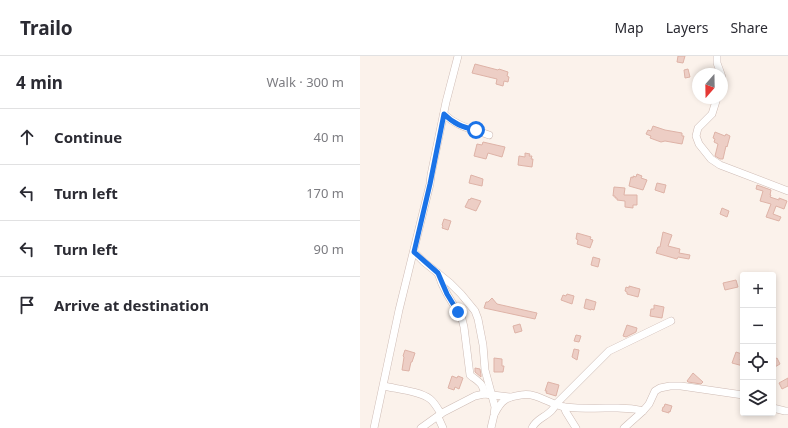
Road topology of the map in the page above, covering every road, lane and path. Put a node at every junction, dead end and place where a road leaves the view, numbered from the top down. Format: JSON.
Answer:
{"nodes":[{"id":1,"x":458,"y":56,"type":"edge"},
{"id":2,"x":717,"y":56,"type":"edge"},
{"id":3,"x":719,"y":68,"type":"edge"},
{"id":4,"x":715,"y":104,"type":"edge"},
{"id":5,"x":444,"y":114,"type":"junction"},
{"id":6,"x":490,"y":135,"type":"dead end"},
{"id":7,"x":788,"y":191,"type":"edge"},
{"id":8,"x":414,"y":252,"type":"junction"},
{"id":9,"x":438,"y":273,"type":"junction"},
{"id":10,"x":670,"y":321,"type":"dead end"},
{"id":11,"x":384,"y":386,"type":"junction"},
{"id":12,"x":487,"y":394,"type":"junction"},
{"id":13,"x":740,"y":395,"type":"edge"},
{"id":14,"x":510,"y":397,"type":"junction"},
{"id":15,"x":556,"y":404,"type":"junction"},
{"id":16,"x":564,"y":407,"type":"junction"},
{"id":17,"x":776,"y":409,"type":"edge"},
{"id":18,"x":643,"y":411,"type":"junction"},
{"id":19,"x":788,"y":411,"type":"edge"},
{"id":20,"x":440,"y":415,"type":"junction"},
{"id":21,"x":494,"y":415,"type":"junction"},
{"id":22,"x":374,"y":428,"type":"edge"},
{"id":23,"x":421,"y":428,"type":"edge"},
{"id":24,"x":443,"y":428,"type":"edge"},
{"id":25,"x":491,"y":428,"type":"edge"},
{"id":26,"x":532,"y":428,"type":"edge"},
{"id":27,"x":576,"y":428,"type":"edge"},
{"id":28,"x":624,"y":428,"type":"edge"}],
"edges":[{"from":1,"to":5,"type":"street"},
{"from":2,"to":3,"type":"street"},
{"from":4,"to":7,"type":"street"},
{"from":5,"to":6,"type":"street"},
{"from":5,"to":8,"type":"street"},
{"from":8,"to":9,"type":"street"},
{"from":8,"to":11,"type":"street"},
{"from":9,"to":12,"type":"street"},
{"from":9,"to":12,"type":"street"},
{"from":10,"to":15,"type":"street"},
{"from":11,"to":20,"type":"street"},
{"from":11,"to":22,"type":"street"},
{"from":12,"to":14,"type":"street"},
{"from":12,"to":20,"type":"street"},
{"from":12,"to":21,"type":"street"},
{"from":13,"to":18,"type":"street"},
{"from":14,"to":15,"type":"street"},
{"from":14,"to":21,"type":"street"},
{"from":15,"to":16,"type":"street"},
{"from":15,"to":26,"type":"street"},
{"from":16,"to":18,"type":"street"},
{"from":16,"to":27,"type":"street"},
{"from":17,"to":19,"type":"street"},
{"from":18,"to":28,"type":"street"},
{"from":20,"to":23,"type":"street"},
{"from":20,"to":24,"type":"street"},
{"from":21,"to":25,"type":"street"}]}
